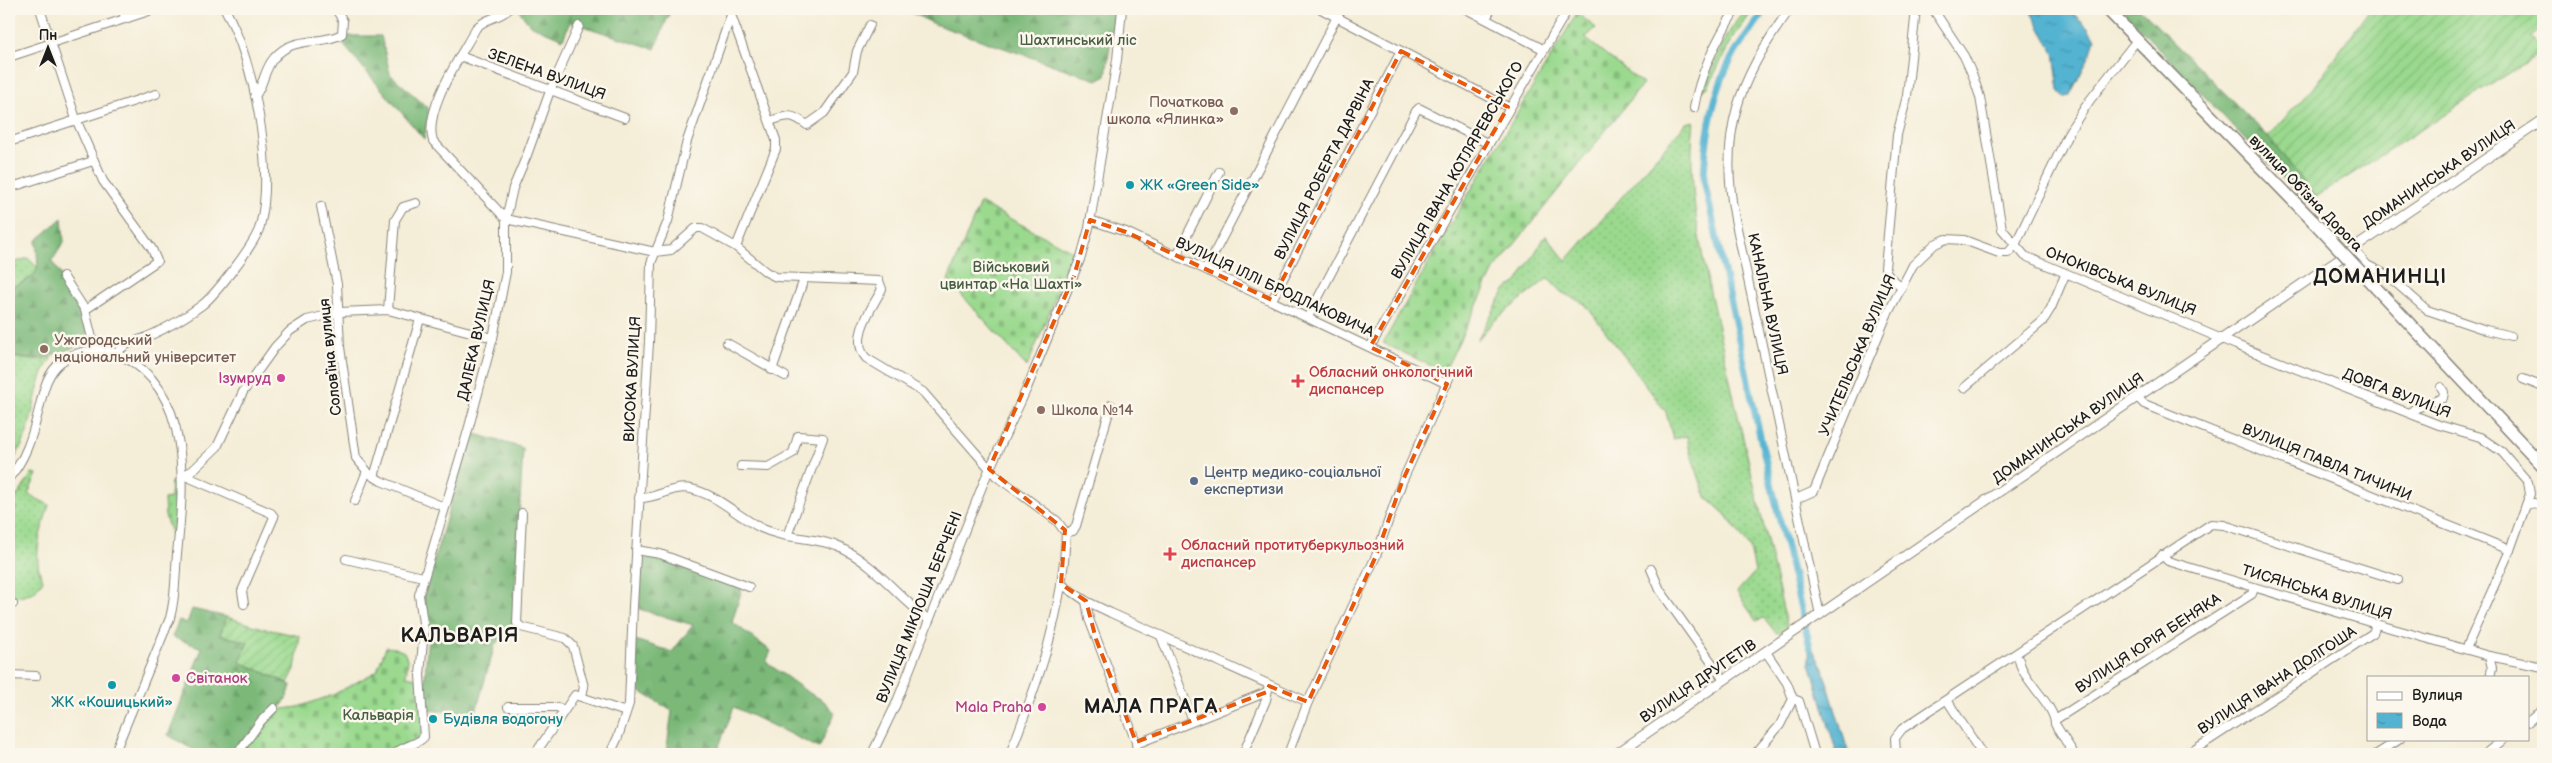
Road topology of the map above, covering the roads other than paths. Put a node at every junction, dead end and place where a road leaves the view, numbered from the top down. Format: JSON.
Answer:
{"nodes":[{"id":1,"x":40,"y":9,"type":"edge"},
{"id":2,"x":122,"y":9,"type":"edge"},
{"id":3,"x":155,"y":9,"type":"edge"},
{"id":4,"x":225,"y":9,"type":"edge"},
{"id":5,"x":336,"y":9,"type":"edge"},
{"id":6,"x":509,"y":9,"type":"edge"},
{"id":7,"x":1122,"y":9,"type":"edge"},
{"id":8,"x":1321,"y":9,"type":"edge"},
{"id":9,"x":1341,"y":9,"type":"edge"},
{"id":10,"x":1466,"y":9,"type":"edge"},
{"id":11,"x":1491,"y":9,"type":"edge"},
{"id":12,"x":1568,"y":9,"type":"edge"},
{"id":13,"x":1736,"y":9,"type":"edge"},
{"id":14,"x":1790,"y":9,"type":"edge"},
{"id":15,"x":2108,"y":9,"type":"edge"},
{"id":16,"x":1933,"y":10,"type":"edge"},
{"id":17,"x":1917,"y":11,"type":"edge"},
{"id":18,"x":730,"y":12,"type":"edge"},
{"id":19,"x":1337,"y":17,"type":"junction"},
{"id":20,"x":126,"y":19,"type":"junction"},
{"id":21,"x":1486,"y":19,"type":"junction"},
{"id":22,"x":870,"y":25,"type":"dead end"},
{"id":23,"x":579,"y":26,"type":"dead end"},
{"id":24,"x":2137,"y":40,"type":"junction"},
{"id":25,"x":50,"y":44,"type":"junction"},
{"id":26,"x":1543,"y":49,"type":"junction"},
{"id":27,"x":1401,"y":51,"type":"junction"},
{"id":28,"x":460,"y":56,"type":"junction"},
{"id":29,"x":9,"y":57,"type":"edge"},
{"id":30,"x":550,"y":91,"type":"junction"},
{"id":31,"x":156,"y":94,"type":"dead end"},
{"id":32,"x":255,"y":96,"type":"junction"},
{"id":33,"x":1508,"y":107,"type":"junction"},
{"id":34,"x":1694,"y":108,"type":"dead end"},
{"id":35,"x":625,"y":118,"type":"dead end"},
{"id":36,"x":76,"y":119,"type":"junction"},
{"id":37,"x":2543,"y":120,"type":"edge"},
{"id":38,"x":770,"y":121,"type":"junction"},
{"id":39,"x":9,"y":142,"type":"edge"},
{"id":40,"x":1488,"y":143,"type":"junction"},
{"id":41,"x":93,"y":161,"type":"junction"},
{"id":42,"x":1219,"y":172,"type":"dead end"},
{"id":43,"x":9,"y":188,"type":"edge"},
{"id":44,"x":416,"y":203,"type":"dead end"},
{"id":45,"x":321,"y":206,"type":"dead end"},
{"id":46,"x":506,"y":219,"type":"junction"},
{"id":47,"x":1090,"y":220,"type":"junction"},
{"id":48,"x":2015,"y":245,"type":"junction"},
{"id":49,"x":736,"y":247,"type":"junction"},
{"id":50,"x":2351,"y":250,"type":"joint"},
{"id":51,"x":655,"y":252,"type":"junction"},
{"id":52,"x":1177,"y":255,"type":"junction"},
{"id":53,"x":2340,"y":258,"type":"dead end"},
{"id":54,"x":1206,"y":269,"type":"junction"},
{"id":55,"x":2065,"y":275,"type":"junction"},
{"id":56,"x":64,"y":276,"type":"dead end"},
{"id":57,"x":804,"y":279,"type":"junction"},
{"id":58,"x":1901,"y":286,"type":"junction"},
{"id":59,"x":1272,"y":300,"type":"junction"},
{"id":60,"x":84,"y":310,"type":"junction"},
{"id":61,"x":388,"y":310,"type":"junction"},
{"id":62,"x":340,"y":312,"type":"junction"},
{"id":63,"x":1308,"y":317,"type":"junction"},
{"id":64,"x":420,"y":319,"type":"junction"},
{"id":65,"x":2511,"y":336,"type":"dead end"},
{"id":66,"x":493,"y":338,"type":"junction"},
{"id":67,"x":2222,"y":338,"type":"junction"},
{"id":68,"x":728,"y":343,"type":"dead end"},
{"id":69,"x":1370,"y":347,"type":"junction"},
{"id":70,"x":95,"y":350,"type":"junction"},
{"id":71,"x":116,"y":353,"type":"junction"},
{"id":72,"x":772,"y":370,"type":"junction"},
{"id":73,"x":785,"y":376,"type":"dead end"},
{"id":74,"x":2522,"y":379,"type":"dead end"},
{"id":75,"x":2543,"y":386,"type":"edge"},
{"id":76,"x":2441,"y":387,"type":"dead end"},
{"id":77,"x":1964,"y":388,"type":"dead end"},
{"id":78,"x":2137,"y":397,"type":"junction"},
{"id":79,"x":1111,"y":405,"type":"dead end"},
{"id":80,"x":2410,"y":413,"type":"junction"},
{"id":81,"x":741,"y":466,"type":"dead end"},
{"id":82,"x":2543,"y":466,"type":"edge"},
{"id":83,"x":990,"y":469,"type":"junction"},
{"id":84,"x":367,"y":471,"type":"junction"},
{"id":85,"x":183,"y":475,"type":"junction"},
{"id":86,"x":374,"y":477,"type":"junction"},
{"id":87,"x":9,"y":478,"type":"edge"},
{"id":88,"x":639,"y":498,"type":"junction"},
{"id":89,"x":1796,"y":498,"type":"junction"},
{"id":90,"x":355,"y":500,"type":"dead end"},
{"id":91,"x":2526,"y":505,"type":"junction"},
{"id":92,"x":444,"y":506,"type":"junction"},
{"id":93,"x":2543,"y":507,"type":"edge"},
{"id":94,"x":522,"y":513,"type":"dead end"},
{"id":95,"x":1066,"y":533,"type":"junction"},
{"id":96,"x":787,"y":536,"type":"junction"},
{"id":97,"x":636,"y":550,"type":"junction"},
{"id":98,"x":2510,"y":550,"type":"junction"},
{"id":99,"x":2162,"y":555,"type":"junction"},
{"id":100,"x":346,"y":559,"type":"dead end"},
{"id":101,"x":1651,"y":569,"type":"dead end"},
{"id":102,"x":424,"y":577,"type":"junction"},
{"id":103,"x":2398,"y":580,"type":"dead end"},
{"id":104,"x":1060,"y":584,"type":"junction"},
{"id":105,"x":749,"y":587,"type":"dead end"},
{"id":106,"x":2254,"y":588,"type":"junction"},
{"id":107,"x":1086,"y":601,"type":"junction"},
{"id":108,"x":244,"y":604,"type":"dead end"},
{"id":109,"x":1816,"y":618,"type":"junction"},
{"id":110,"x":929,"y":620,"type":"junction"},
{"id":111,"x":2376,"y":624,"type":"junction"},
{"id":112,"x":1797,"y":631,"type":"joint"},
{"id":113,"x":1161,"y":636,"type":"junction"},
{"id":114,"x":2466,"y":649,"type":"junction"},
{"id":115,"x":1766,"y":652,"type":"junction"},
{"id":116,"x":2489,"y":656,"type":"junction"},
{"id":117,"x":2019,"y":660,"type":"dead end"},
{"id":118,"x":2543,"y":667,"type":"edge"},
{"id":119,"x":9,"y":675,"type":"edge"},
{"id":120,"x":36,"y":676,"type":"dead end"},
{"id":121,"x":2490,"y":676,"type":"edge"},
{"id":122,"x":1724,"y":680,"type":"junction"},
{"id":123,"x":1268,"y":689,"type":"junction"},
{"id":124,"x":582,"y":696,"type":"junction"},
{"id":125,"x":1793,"y":699,"type":"junction"},
{"id":126,"x":1947,"y":700,"type":"junction"},
{"id":127,"x":1308,"y":702,"type":"junction"},
{"id":128,"x":508,"y":707,"type":"dead end"},
{"id":129,"x":274,"y":708,"type":"dead end"},
{"id":130,"x":2543,"y":709,"type":"edge"},
{"id":131,"x":564,"y":710,"type":"junction"},
{"id":132,"x":626,"y":712,"type":"junction"},
{"id":133,"x":2055,"y":720,"type":"junction"},
{"id":134,"x":2530,"y":720,"type":"edge"},
{"id":135,"x":1193,"y":721,"type":"junction"},
{"id":136,"x":2398,"y":740,"type":"edge"},
{"id":137,"x":2503,"y":740,"type":"edge"},
{"id":138,"x":1136,"y":742,"type":"junction"},
{"id":139,"x":114,"y":754,"type":"edge"},
{"id":140,"x":237,"y":754,"type":"edge"},
{"id":141,"x":396,"y":754,"type":"edge"},
{"id":142,"x":535,"y":754,"type":"edge"},
{"id":143,"x":610,"y":754,"type":"edge"},
{"id":144,"x":872,"y":754,"type":"edge"},
{"id":145,"x":1010,"y":754,"type":"edge"},
{"id":146,"x":1137,"y":754,"type":"edge"},
{"id":147,"x":1243,"y":754,"type":"edge"},
{"id":148,"x":1288,"y":754,"type":"edge"},
{"id":149,"x":1616,"y":754,"type":"edge"},
{"id":150,"x":1755,"y":754,"type":"edge"},
{"id":151,"x":1816,"y":754,"type":"edge"},
{"id":152,"x":1896,"y":754,"type":"edge"},
{"id":153,"x":1982,"y":754,"type":"edge"},
{"id":154,"x":2074,"y":754,"type":"edge"},
{"id":155,"x":2188,"y":754,"type":"edge"},
{"id":156,"x":2377,"y":754,"type":"edge"},
{"id":157,"x":2485,"y":754,"type":"edge"}],
"edges":[{"from":1,"to":25,"type":"street"},
{"from":2,"to":20,"type":"street"},
{"from":3,"to":20,"type":"street"},
{"from":4,"to":32,"type":"street"},
{"from":5,"to":32,"type":"street"},
{"from":6,"to":28,"type":"street"},
{"from":7,"to":47,"type":"street","name":"ВУЛИЦЯ МІКЛОША БЕРЧЕНІ"},
{"from":8,"to":19,"type":"street"},
{"from":9,"to":19,"type":"street"},
{"from":10,"to":21,"type":"street"},
{"from":11,"to":21,"type":"street"},
{"from":12,"to":26,"type":"street","name":"ВУЛИЦЯ ІВАНА КОТЛЯРЕВСЬКОГО"},
{"from":13,"to":34,"type":"street"},
{"from":14,"to":89,"type":"street","name":"КАНАЛЬНА ВУЛИЦЯ"},
{"from":15,"to":24,"type":"highway","name":"вулиця Обʼїзна Дорога"},
{"from":16,"to":17,"type":"street"},
{"from":16,"to":48,"type":"street","name":"ОНОКІВСЬКА ВУЛИЦЯ"},
{"from":17,"to":58,"type":"street"},
{"from":18,"to":38,"type":"street"},
{"from":18,"to":51,"type":"street","name":"ВИСОКА ВУЛИЦЯ"},
{"from":19,"to":27,"type":"street"},
{"from":19,"to":54,"type":"street"},
{"from":20,"to":25,"type":"street"},
{"from":21,"to":26,"type":"street"},
{"from":22,"to":38,"type":"street"},
{"from":23,"to":30,"type":"street","name":"ДАЛЕКА ВУЛИЦЯ"},
{"from":24,"to":48,"type":"street"},
{"from":24,"to":82,"type":"highway","name":"вулиця Обʼїзна Дорога","bridge":true},
{"from":25,"to":29,"type":"street"},
{"from":25,"to":36,"type":"street"},
{"from":26,"to":33,"type":"street","name":"ВУЛИЦЯ ІВАНА КОТЛЯРЕВСЬКОГО"},
{"from":27,"to":33,"type":"street"},
{"from":27,"to":59,"type":"street","name":"ВУЛИЦЯ РОБЕРТА ДАРВІНА"},
{"from":28,"to":30,"type":"street","name":"ЗЕЛЕНА ВУЛИЦЯ"},
{"from":28,"to":46,"type":"street"},
{"from":30,"to":35,"type":"street","name":"ЗЕЛЕНА ВУЛИЦЯ"},
{"from":30,"to":46,"type":"street","name":"ДАЛЕКА ВУЛИЦЯ"},
{"from":31,"to":36,"type":"street"},
{"from":32,"to":71,"type":"street"},
{"from":33,"to":40,"type":"street","name":"ВУЛИЦЯ ІВАНА КОТЛЯРЕВСЬКОГО"},
{"from":36,"to":39,"type":"street"},
{"from":36,"to":41,"type":"street"},
{"from":37,"to":50,"type":"main road","name":"ДОМАНИНСЬКА ВУЛИЦЯ"},
{"from":38,"to":49,"type":"street"},
{"from":40,"to":63,"type":"street"},
{"from":40,"to":69,"type":"street","name":"ВУЛИЦЯ ІВАНА КОТЛЯРЕВСЬКОГО"},
{"from":41,"to":43,"type":"street"},
{"from":41,"to":60,"type":"street"},
{"from":42,"to":52,"type":"street"},
{"from":44,"to":61,"type":"street"},
{"from":45,"to":62,"type":"street","name":"Соловʼїна вулиця"},
{"from":46,"to":51,"type":"street"},
{"from":46,"to":66,"type":"street","name":"ДАЛЕКА ВУЛИЦЯ"},
{"from":47,"to":52,"type":"street","name":"ВУЛИЦЯ ІЛЛІ БРОДЛАКОВИЧА"},
{"from":47,"to":83,"type":"street","name":"ВУЛИЦЯ МІКЛОША БЕРЧЕНІ"},
{"from":48,"to":55,"type":"street","name":"ОНОКІВСЬКА ВУЛИЦЯ"},
{"from":48,"to":58,"type":"street","name":"УЧИТЕЛЬСЬКА ВУЛИЦЯ"},
{"from":49,"to":51,"type":"street"},
{"from":49,"to":57,"type":"street"},
{"from":50,"to":65,"type":"street"},
{"from":51,"to":88,"type":"street","name":"ВИСОКА ВУЛИЦЯ"},
{"from":52,"to":54,"type":"street","name":"ВУЛИЦЯ ІЛЛІ БРОДЛАКОВИЧА"},
{"from":53,"to":67,"type":"main road","name":"ДОМАНИНСЬКА ВУЛИЦЯ"},
{"from":54,"to":59,"type":"street","name":"ВУЛИЦЯ ІЛЛІ БРОДЛАКОВИЧА"},
{"from":55,"to":67,"type":"street","name":"ОНОКІВСЬКА ВУЛИЦЯ"},
{"from":55,"to":77,"type":"street"},
{"from":56,"to":60,"type":"street"},
{"from":57,"to":72,"type":"street"},
{"from":57,"to":83,"type":"street"},
{"from":58,"to":89,"type":"street","name":"УЧИТЕЛЬСЬКА ВУЛИЦЯ"},
{"from":59,"to":63,"type":"street","name":"ВУЛИЦЯ ІЛЛІ БРОДЛАКОВИЧА"},
{"from":60,"to":70,"type":"street"},
{"from":61,"to":62,"type":"street"},
{"from":61,"to":64,"type":"street"},
{"from":62,"to":84,"type":"street","name":"Соловʼїна вулиця"},
{"from":62,"to":85,"type":"street"},
{"from":63,"to":69,"type":"street","name":"ВУЛИЦЯ ІЛЛІ БРОДЛАКОВИЧА"},
{"from":64,"to":66,"type":"street"},
{"from":64,"to":86,"type":"street"},
{"from":66,"to":92,"type":"street","name":"ДАЛЕКА ВУЛИЦЯ"},
{"from":67,"to":78,"type":"main road","name":"ДОМАНИНСЬКА ВУЛИЦЯ"},
{"from":67,"to":80,"type":"street","name":"ДОВГА ВУЛИЦЯ"},
{"from":68,"to":72,"type":"street"},
{"from":69,"to":127,"type":"street","name":"ВУЛИЦЯ ІЛЛІ БРОДЛАКОВИЧА"},
{"from":70,"to":71,"type":"street"},
{"from":70,"to":87,"type":"street"},
{"from":71,"to":85,"type":"street"},
{"from":72,"to":73,"type":"street"},
{"from":74,"to":75,"type":"street"},
{"from":76,"to":80,"type":"street"},
{"from":78,"to":98,"type":"street","name":"ВУЛИЦЯ ПАВЛА ТИЧИНИ"},
{"from":78,"to":109,"type":"main road","name":"ДОМАНИНСЬКА ВУЛИЦЯ"},
{"from":79,"to":95,"type":"street"},
{"from":80,"to":91,"type":"street","name":"ДОВГА ВУЛИЦЯ"},
{"from":81,"to":96,"type":"street"},
{"from":83,"to":95,"type":"street"},
{"from":83,"to":110,"type":"street","name":"ВУЛИЦЯ МІКЛОША БЕРЧЕНІ"},
{"from":84,"to":86,"type":"street","name":"Соловʼїна вулиця"},
{"from":84,"to":90,"type":"street"},
{"from":85,"to":108,"type":"street"},
{"from":85,"to":139,"type":"street"},
{"from":86,"to":92,"type":"street","name":"Соловʼїна вулиця"},
{"from":88,"to":96,"type":"street"},
{"from":88,"to":97,"type":"street","name":"ВИСОКА ВУЛИЦЯ"},
{"from":89,"to":109,"type":"street","name":"КАНАЛЬНА ВУЛИЦЯ"},
{"from":91,"to":93,"type":"street"},
{"from":91,"to":98,"type":"street","name":"ДОВГА ВУЛИЦЯ"},
{"from":92,"to":102,"type":"street","name":"ДАЛЕКА ВУЛИЦЯ"},
{"from":94,"to":124,"type":"street"},
{"from":95,"to":104,"type":"street"},
{"from":96,"to":110,"type":"street"},
{"from":97,"to":105,"type":"street"},
{"from":97,"to":132,"type":"street","name":"ВИСОКА ВУЛИЦЯ"},
{"from":98,"to":114,"type":"street","name":"ДОВГА ВУЛИЦЯ"},
{"from":99,"to":103,"type":"street"},
{"from":99,"to":106,"type":"street","name":"ТИСЯНСЬКА ВУЛИЦЯ"},
{"from":99,"to":126,"type":"street"},
{"from":100,"to":102,"type":"street"},
{"from":101,"to":122,"type":"street"},
{"from":102,"to":141,"type":"street","name":"ДАЛЕКА ВУЛИЦЯ"},
{"from":104,"to":107,"type":"street"},
{"from":104,"to":145,"type":"street"},
{"from":106,"to":111,"type":"street","name":"ТИСЯНСЬКА ВУЛИЦЯ"},
{"from":106,"to":133,"type":"street","name":"ВУЛИЦЯ ЮРІЯ БЕНЯКА"},
{"from":107,"to":113,"type":"street"},
{"from":107,"to":138,"type":"street"},
{"from":109,"to":112,"type":"main road","name":"ДОМАНИНСЬКА ВУЛИЦЯ"},
{"from":110,"to":144,"type":"street","name":"ВУЛИЦЯ МІКЛОША БЕРЧЕНІ"},
{"from":111,"to":114,"type":"street","name":"ТИСЯНСЬКА ВУЛИЦЯ"},
{"from":111,"to":155,"type":"street","name":"ВУЛИЦЯ ІВАНА ДОЛГОША"},
{"from":112,"to":115,"type":"main road","name":"ВУЛИЦЯ ДРУГЕТІВ"},
{"from":113,"to":123,"type":"street"},
{"from":113,"to":135,"type":"street"},
{"from":114,"to":116,"type":"street","name":"ТИСЯНСЬКА ВУЛИЦЯ"},
{"from":115,"to":122,"type":"main road","name":"ВУЛИЦЯ ДРУГЕТІВ"},
{"from":115,"to":125,"type":"street"},
{"from":116,"to":118,"type":"street","name":"ТИСЯНСЬКА ВУЛИЦЯ"},
{"from":116,"to":121,"type":"street"},
{"from":117,"to":133,"type":"street"},
{"from":119,"to":120,"type":"street"},
{"from":122,"to":149,"type":"main road","name":"ВУЛИЦЯ ДРУГЕТІВ"},
{"from":123,"to":127,"type":"street"},
{"from":123,"to":135,"type":"street"},
{"from":123,"to":147,"type":"street"},
{"from":124,"to":131,"type":"street"},
{"from":124,"to":132,"type":"street"},
{"from":125,"to":150,"type":"street"},
{"from":125,"to":151,"type":"street"},
{"from":126,"to":152,"type":"street"},
{"from":126,"to":153,"type":"street"},
{"from":127,"to":148,"type":"street"},
{"from":128,"to":131,"type":"street"},
{"from":129,"to":140,"type":"street"},
{"from":130,"to":134,"type":"street"},
{"from":131,"to":142,"type":"street"},
{"from":132,"to":143,"type":"street","name":"ВИСОКА ВУЛИЦЯ"},
{"from":133,"to":154,"type":"street"},
{"from":135,"to":138,"type":"street"},
{"from":136,"to":156,"type":"street"},
{"from":137,"to":157,"type":"street"},
{"from":138,"to":146,"type":"street"}]}
